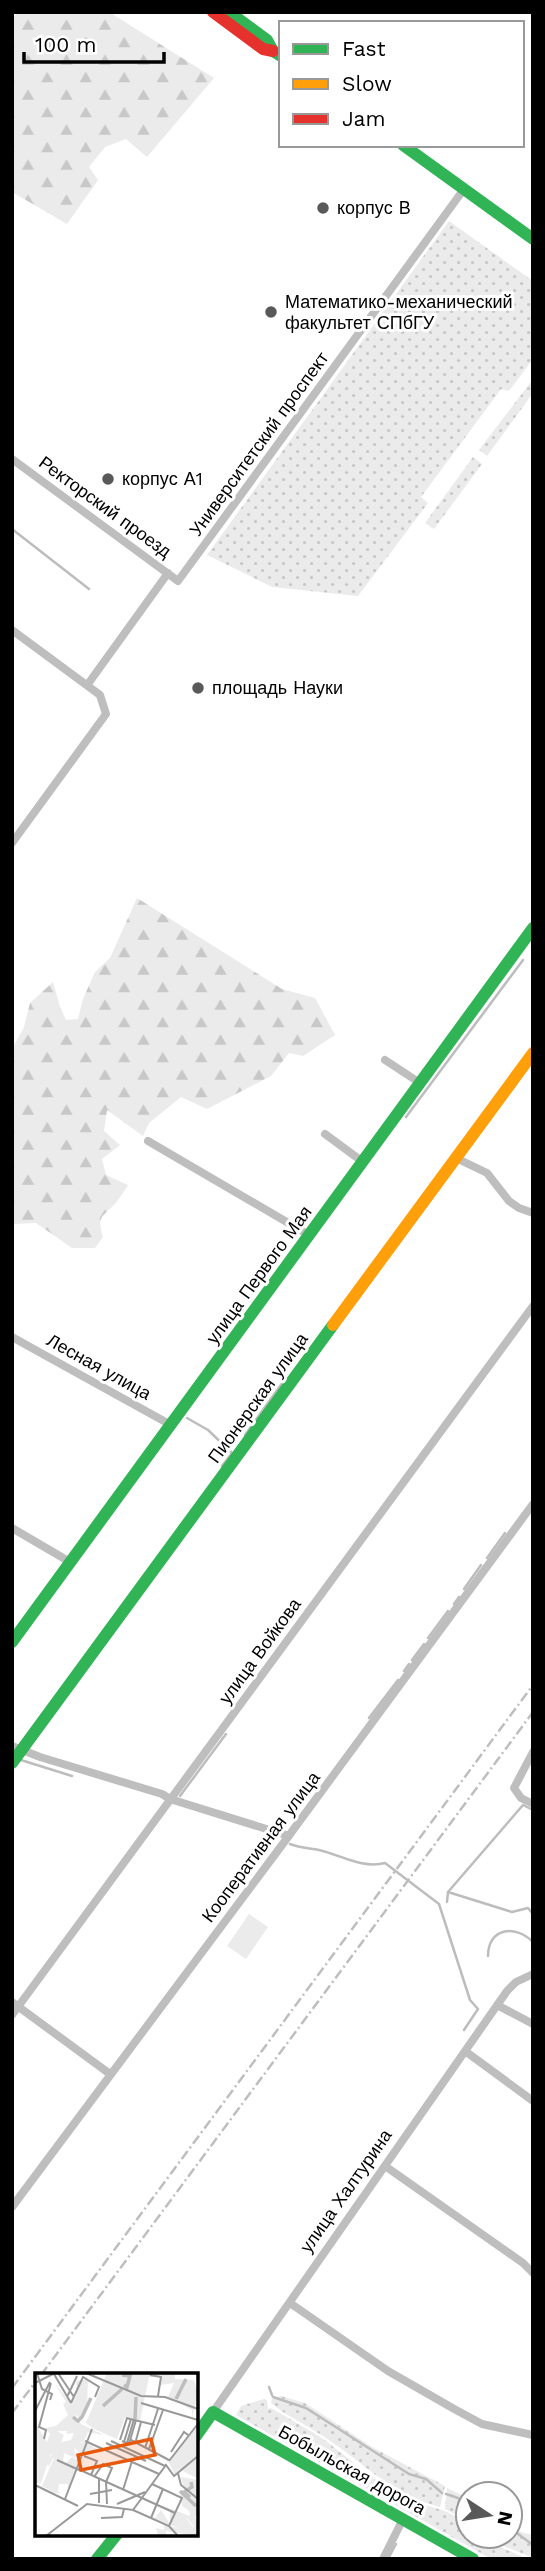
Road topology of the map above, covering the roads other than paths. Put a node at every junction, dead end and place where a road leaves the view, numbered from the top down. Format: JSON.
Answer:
{"nodes":[{"id":1,"x":213,"y":12,"type":"edge"},
{"id":2,"x":229,"y":12,"type":"edge"},
{"id":3,"x":277,"y":53,"type":"edge"},
{"id":4,"x":406,"y":147,"type":"edge"},
{"id":5,"x":464,"y":190,"type":"junction"},
{"id":6,"x":533,"y":239,"type":"edge"},
{"id":7,"x":12,"y":459,"type":"edge"},
{"id":8,"x":167,"y":573,"type":"junction"},
{"id":9,"x":178,"y":581,"type":"joint"},
{"id":10,"x":12,"y":630,"type":"edge"},
{"id":11,"x":88,"y":684,"type":"junction"},
{"id":12,"x":12,"y":843,"type":"edge"},
{"id":13,"x":533,"y":928,"type":"edge"},
{"id":14,"x":533,"y":1053,"type":"edge"},
{"id":15,"x":385,"y":1060,"type":"dead end"},
{"id":16,"x":420,"y":1083,"type":"junction"},
{"id":17,"x":325,"y":1134,"type":"dead end"},
{"id":18,"x":148,"y":1141,"type":"dead end"},
{"id":19,"x":456,"y":1158,"type":"junction"},
{"id":20,"x":363,"y":1162,"type":"junction"},
{"id":21,"x":533,"y":1213,"type":"edge"},
{"id":22,"x":309,"y":1235,"type":"junction"},
{"id":23,"x":533,"y":1306,"type":"edge"},
{"id":24,"x":12,"y":1337,"type":"edge"},
{"id":25,"x":171,"y":1425,"type":"junction"},
{"id":26,"x":533,"y":1504,"type":"edge"},
{"id":27,"x":12,"y":1528,"type":"edge"},
{"id":28,"x":70,"y":1562,"type":"junction"},
{"id":29,"x":12,"y":1642,"type":"edge"},
{"id":30,"x":17,"y":1748,"type":"edge"},
{"id":31,"x":533,"y":1752,"type":"edge"},
{"id":32,"x":12,"y":1763,"type":"edge"},
{"id":33,"x":170,"y":1800,"type":"junction"},
{"id":34,"x":533,"y":1804,"type":"edge"},
{"id":35,"x":289,"y":1836,"type":"junction"},
{"id":36,"x":533,"y":1974,"type":"edge"},
{"id":37,"x":15,"y":2004,"type":"edge"},
{"id":38,"x":497,"y":2005,"type":"junction"},
{"id":39,"x":12,"y":2015,"type":"edge"},
{"id":40,"x":533,"y":2024,"type":"edge"},
{"id":41,"x":465,"y":2051,"type":"junction"},
{"id":42,"x":110,"y":2074,"type":"junction"},
{"id":43,"x":533,"y":2101,"type":"edge"},
{"id":44,"x":385,"y":2166,"type":"junction"},
{"id":45,"x":12,"y":2207,"type":"edge"},
{"id":46,"x":533,"y":2273,"type":"edge"},
{"id":47,"x":290,"y":2302,"type":"junction"},
{"id":48,"x":213,"y":2412,"type":"junction"},
{"id":49,"x":198,"y":2433,"type":"edge"},
{"id":50,"x":533,"y":2435,"type":"edge"},
{"id":51,"x":403,"y":2519,"type":"junction"},
{"id":52,"x":115,"y":2536,"type":"edge"},
{"id":53,"x":97,"y":2559,"type":"edge"},
{"id":54,"x":383,"y":2559,"type":"edge"},
{"id":55,"x":472,"y":2559,"type":"edge"}],
"edges":[{"from":1,"to":3,"type":"street"},
{"from":2,"to":3,"type":"street"},
{"from":4,"to":5,"type":"street"},
{"from":5,"to":6,"type":"street"},
{"from":5,"to":9,"type":"street","name":"Университетский проспект"},
{"from":7,"to":8,"type":"street","name":"Ректорский проезд"},
{"from":8,"to":9,"type":"street","name":"Ректорский проезд"},
{"from":8,"to":11,"type":"street"},
{"from":10,"to":11,"type":"street"},
{"from":11,"to":12,"type":"street"},
{"from":13,"to":16,"type":"street","name":"улица Первого Мая"},
{"from":14,"to":19,"type":"street","name":"Пионерская улица"},
{"from":15,"to":16,"type":"street"},
{"from":16,"to":20,"type":"street","name":"улица Первого Мая"},
{"from":17,"to":20,"type":"street"},
{"from":18,"to":22,"type":"street"},
{"from":19,"to":21,"type":"street"},
{"from":19,"to":30,"type":"street","name":"Пионерская улица"},
{"from":20,"to":22,"type":"street","name":"улица Первого Мая"},
{"from":22,"to":25,"type":"street","name":"улица Первого Мая"},
{"from":23,"to":33,"type":"street","name":"улица Войкова"},
{"from":24,"to":25,"type":"street","name":"Лесная улица"},
{"from":25,"to":28,"type":"street","name":"улица Первого Мая"},
{"from":26,"to":35,"type":"street","name":"Кооперативная улица"},
{"from":27,"to":28,"type":"street"},
{"from":28,"to":29,"type":"street","name":"улица Первого Мая"},
{"from":30,"to":32,"type":"street","name":"Пионерская улица"},
{"from":30,"to":33,"type":"street"},
{"from":31,"to":34,"type":"street"},
{"from":33,"to":35,"type":"street"},
{"from":33,"to":37,"type":"street","name":"улица Войкова"},
{"from":35,"to":42,"type":"street","name":"Кооперативная улица"},
{"from":36,"to":38,"type":"street","name":"улица Халтурина"},
{"from":37,"to":39,"type":"street","name":"улица Войкова"},
{"from":37,"to":42,"type":"street"},
{"from":38,"to":40,"type":"street"},
{"from":38,"to":41,"type":"street","name":"улица Халтурина"},
{"from":41,"to":43,"type":"street"},
{"from":41,"to":44,"type":"street","name":"улица Халтурина"},
{"from":42,"to":45,"type":"street","name":"Кооперативная улица"},
{"from":44,"to":46,"type":"street"},
{"from":44,"to":47,"type":"street","name":"улица Халтурина"},
{"from":47,"to":48,"type":"street","name":"улица Халтурина"},
{"from":47,"to":50,"type":"street"},
{"from":48,"to":49,"type":"street","name":"улица Халтурина"},
{"from":48,"to":51,"type":"street","name":"Бобыльская дорога"},
{"from":51,"to":54,"type":"street"},
{"from":51,"to":55,"type":"street","name":"Бобыльская дорога"},
{"from":52,"to":53,"type":"street"}]}
